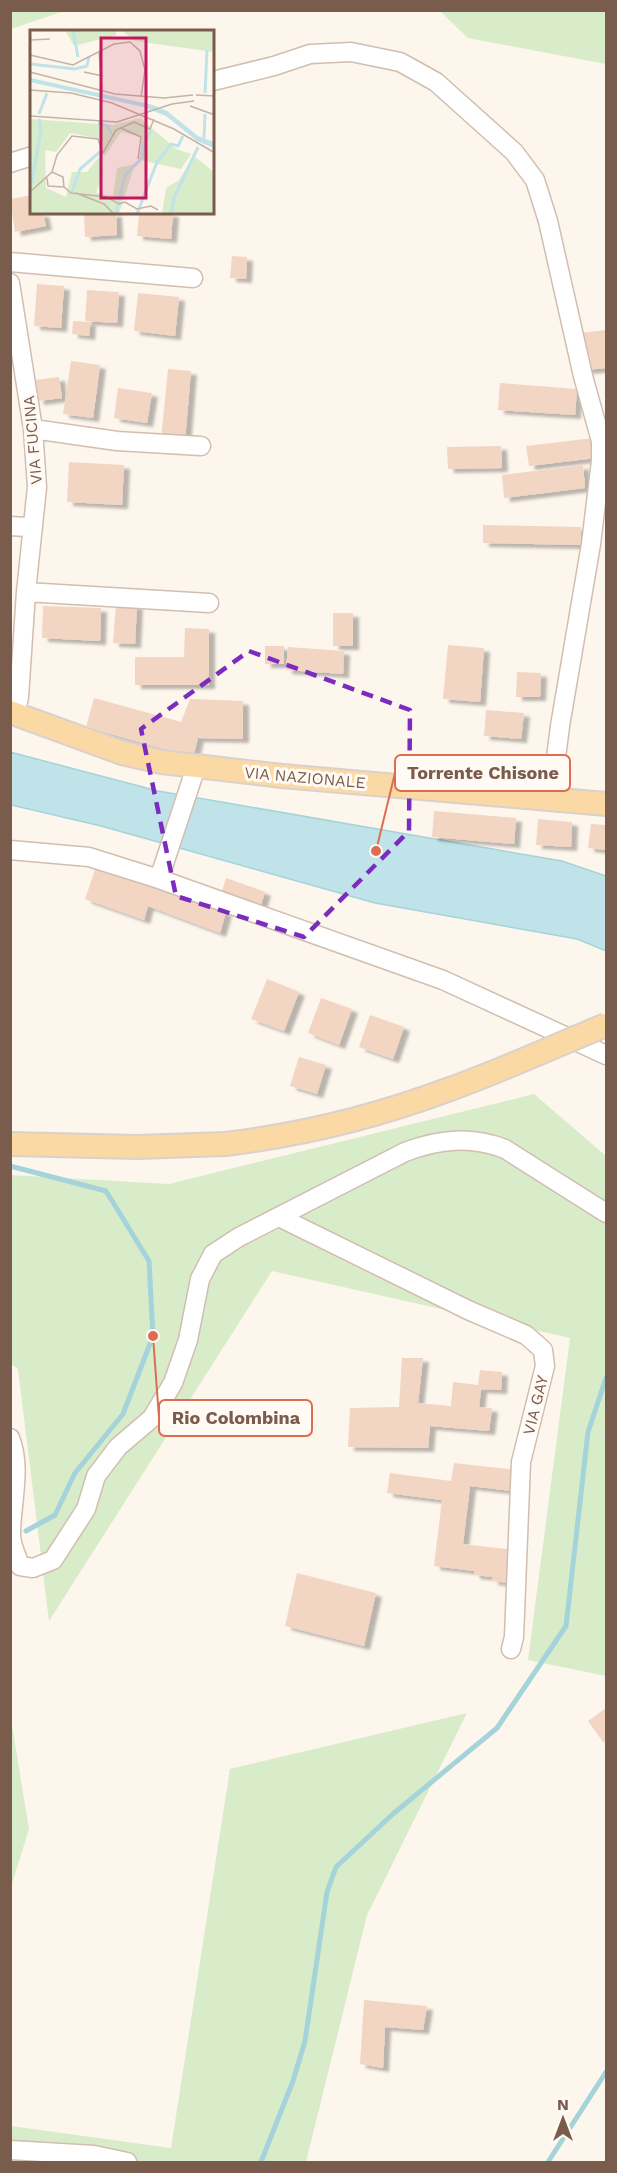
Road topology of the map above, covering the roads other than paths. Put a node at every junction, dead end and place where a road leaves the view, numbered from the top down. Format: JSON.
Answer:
{"nodes":[{"id":1,"x":214,"y":81,"type":"edge"},
{"id":2,"x":30,"y":157,"type":"edge"},
{"id":3,"x":10,"y":163,"type":"edge"},
{"id":4,"x":10,"y":262,"type":"edge"},
{"id":5,"x":193,"y":278,"type":"dead end"},
{"id":6,"x":10,"y":283,"type":"edge"},
{"id":7,"x":17,"y":360,"type":"edge"},
{"id":8,"x":33,"y":429,"type":"junction"},
{"id":9,"x":201,"y":446,"type":"dead end"},
{"id":10,"x":33,"y":524,"type":"junction"},
{"id":11,"x":10,"y":526,"type":"edge"},
{"id":12,"x":26,"y":592,"type":"junction"},
{"id":13,"x":209,"y":603,"type":"dead end"},
{"id":14,"x":13,"y":713,"type":"edge"},
{"id":15,"x":196,"y":767,"type":"junction"},
{"id":16,"x":551,"y":798,"type":"junction"},
{"id":17,"x":606,"y":804,"type":"edge"},
{"id":18,"x":10,"y":850,"type":"edge"},
{"id":19,"x":159,"y":879,"type":"junction"},
{"id":20,"x":606,"y":1025,"type":"edge"},
{"id":21,"x":606,"y":1055,"type":"edge"},
{"id":22,"x":10,"y":1144,"type":"edge"},
{"id":23,"x":606,"y":1213,"type":"edge"},
{"id":24,"x":279,"y":1217,"type":"junction"},
{"id":25,"x":10,"y":1438,"type":"edge"},
{"id":26,"x":511,"y":1648,"type":"dead end"},
{"id":27,"x":10,"y":2150,"type":"edge"},
{"id":28,"x":127,"y":2163,"type":"edge"}],
"edges":[{"from":1,"to":16,"type":"street"},
{"from":2,"to":3,"type":"street"},
{"from":4,"to":5,"type":"street"},
{"from":6,"to":7,"type":"street","name":"VIA FUCINA"},
{"from":7,"to":8,"type":"street","name":"VIA FUCINA"},
{"from":8,"to":9,"type":"street"},
{"from":8,"to":10,"type":"street","name":"VIA FUCINA"},
{"from":10,"to":11,"type":"street"},
{"from":10,"to":12,"type":"street","name":"VIA FUCINA"},
{"from":12,"to":13,"type":"street"},
{"from":12,"to":14,"type":"street","name":"VIA FUCINA"},
{"from":14,"to":15,"type":"main road","name":"VIA NAZIONALE"},
{"from":15,"to":16,"type":"main road","name":"VIA NAZIONALE"},
{"from":15,"to":19,"type":"street"},
{"from":16,"to":17,"type":"main road","name":"VIA NAZIONALE"},
{"from":18,"to":19,"type":"street"},
{"from":19,"to":21,"type":"street"},
{"from":20,"to":22,"type":"main road","bridge":true},
{"from":23,"to":24,"type":"street"},
{"from":24,"to":25,"type":"street"},
{"from":24,"to":26,"type":"street","name":"VIA GAY"},
{"from":27,"to":28,"type":"street"}]}
